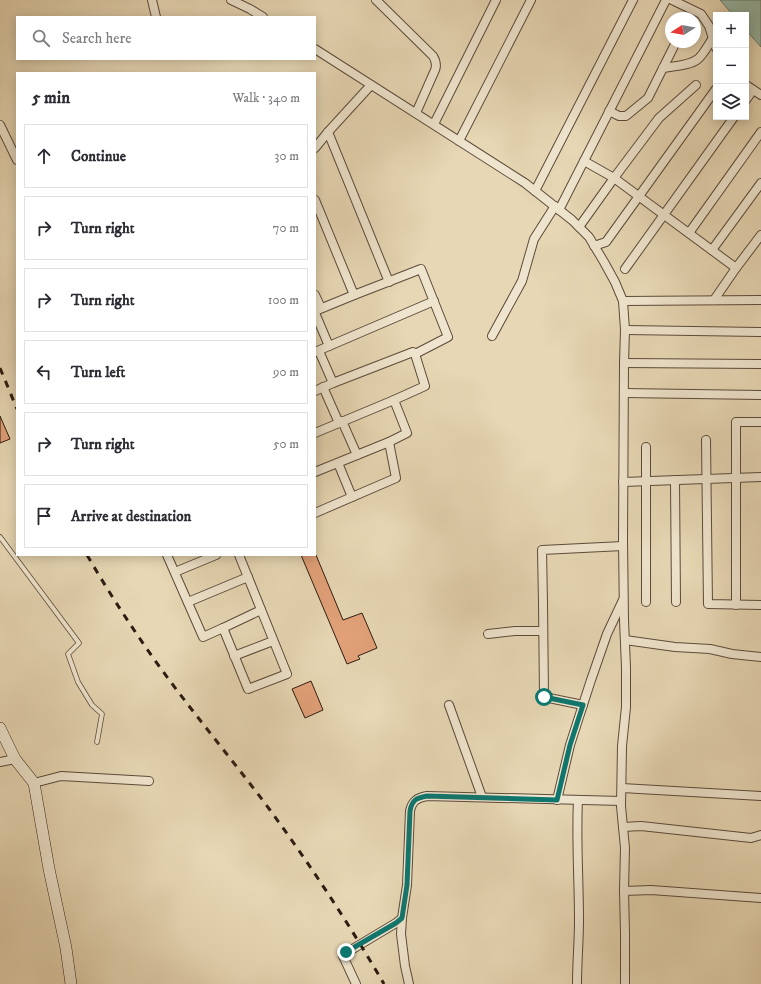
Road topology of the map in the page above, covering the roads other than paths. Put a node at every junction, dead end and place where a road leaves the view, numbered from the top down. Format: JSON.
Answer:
{"nodes":[{"id":1,"x":152,"y":0,"type":"edge"},
{"id":2,"x":231,"y":0,"type":"edge"},
{"id":3,"x":376,"y":0,"type":"edge"},
{"id":4,"x":496,"y":0,"type":"edge"},
{"id":5,"x":530,"y":0,"type":"edge"},
{"id":6,"x":633,"y":0,"type":"edge"},
{"id":7,"x":666,"y":0,"type":"edge"},
{"id":8,"x":672,"y":0,"type":"edge"},
{"id":9,"x":692,"y":10,"type":"joint"},
{"id":10,"x":156,"y":16,"type":"edge"},
{"id":11,"x":262,"y":16,"type":"edge"},
{"id":12,"x":713,"y":38,"type":"joint"},
{"id":13,"x":673,"y":48,"type":"edge"},
{"id":14,"x":316,"y":49,"type":"edge"},
{"id":15,"x":663,"y":68,"type":"junction"},
{"id":16,"x":371,"y":85,"type":"junction"},
{"id":17,"x":696,"y":85,"type":"dead end"},
{"id":18,"x":749,"y":87,"type":"edge"},
{"id":19,"x":753,"y":90,"type":"junction"},
{"id":20,"x":713,"y":93,"type":"edge"},
{"id":21,"x":761,"y":95,"type":"edge"},
{"id":22,"x":749,"y":96,"type":"edge"},
{"id":23,"x":609,"y":111,"type":"junction"},
{"id":24,"x":416,"y":112,"type":"junction"},
{"id":25,"x":732,"y":120,"type":"edge"},
{"id":26,"x":434,"y":124,"type":"junction"},
{"id":27,"x":0,"y":125,"type":"edge"},
{"id":28,"x":328,"y":132,"type":"junction"},
{"id":29,"x":761,"y":132,"type":"edge"},
{"id":30,"x":459,"y":141,"type":"junction"},
{"id":31,"x":316,"y":147,"type":"edge"},
{"id":32,"x":16,"y":158,"type":"edge"},
{"id":33,"x":584,"y":161,"type":"junction"},
{"id":34,"x":614,"y":178,"type":"junction"},
{"id":35,"x":761,"y":183,"type":"edge"},
{"id":36,"x":535,"y":191,"type":"junction"},
{"id":37,"x":639,"y":196,"type":"junction"},
{"id":38,"x":316,"y":202,"type":"edge"},
{"id":39,"x":557,"y":208,"type":"junction"},
{"id":40,"x":664,"y":215,"type":"junction"},
{"id":41,"x":579,"y":227,"type":"junction"},
{"id":42,"x":689,"y":233,"type":"junction"},
{"id":43,"x":761,"y":235,"type":"edge"},
{"id":44,"x":594,"y":246,"type":"junction"},
{"id":45,"x":712,"y":250,"type":"junction"},
{"id":46,"x":736,"y":268,"type":"junction"},
{"id":47,"x":625,"y":269,"type":"dead end"},
{"id":48,"x":389,"y":282,"type":"junction"},
{"id":49,"x":354,"y":295,"type":"junction"},
{"id":50,"x":714,"y":300,"type":"junction"},
{"id":51,"x":761,"y":300,"type":"edge"},
{"id":52,"x":434,"y":301,"type":"junction"},
{"id":53,"x":623,"y":301,"type":"junction"},
{"id":54,"x":317,"y":311,"type":"edge"},
{"id":55,"x":625,"y":330,"type":"junction"},
{"id":56,"x":761,"y":332,"type":"edge"},
{"id":57,"x":492,"y":336,"type":"dead end"},
{"id":58,"x":329,"y":346,"type":"junction"},
{"id":59,"x":317,"y":351,"type":"edge"},
{"id":60,"x":416,"y":354,"type":"junction"},
{"id":61,"x":624,"y":363,"type":"junction"},
{"id":62,"x":761,"y":364,"type":"edge"},
{"id":63,"x":333,"y":383,"type":"junction"},
{"id":64,"x":323,"y":387,"type":"junction"},
{"id":65,"x":316,"y":390,"type":"edge"},
{"id":66,"x":624,"y":393,"type":"junction"},
{"id":67,"x":761,"y":395,"type":"edge"},
{"id":68,"x":394,"y":400,"type":"junction"},
{"id":69,"x":341,"y":422,"type":"junction"},
{"id":70,"x":761,"y":422,"type":"edge"},
{"id":71,"x":316,"y":433,"type":"edge"},
{"id":72,"x":706,"y":440,"type":"dead end"},
{"id":73,"x":389,"y":442,"type":"junction"},
{"id":74,"x":646,"y":447,"type":"dead end"},
{"id":75,"x":357,"y":455,"type":"junction"},
{"id":76,"x":338,"y":463,"type":"junction"},
{"id":77,"x":316,"y":472,"type":"edge"},
{"id":78,"x":761,"y":477,"type":"edge"},
{"id":79,"x":706,"y":478,"type":"junction"},
{"id":80,"x":736,"y":478,"type":"junction"},
{"id":81,"x":675,"y":480,"type":"junction"},
{"id":82,"x":646,"y":481,"type":"junction"},
{"id":83,"x":623,"y":482,"type":"junction"},
{"id":84,"x":352,"y":497,"type":"junction"},
{"id":85,"x":316,"y":513,"type":"edge"},
{"id":86,"x":0,"y":537,"type":"edge"},
{"id":87,"x":623,"y":546,"type":"junction"},
{"id":88,"x":167,"y":556,"type":"edge"},
{"id":89,"x":214,"y":556,"type":"edge"},
{"id":90,"x":239,"y":556,"type":"edge"},
{"id":91,"x":175,"y":572,"type":"junction"},
{"id":92,"x":248,"y":577,"type":"junction"},
{"id":93,"x":624,"y":597,"type":"junction"},
{"id":94,"x":188,"y":602,"type":"junction"},
{"id":95,"x":646,"y":602,"type":"dead end"},
{"id":96,"x":676,"y":602,"type":"dead end"},
{"id":97,"x":736,"y":605,"type":"junction"},
{"id":98,"x":761,"y":605,"type":"edge"},
{"id":99,"x":261,"y":610,"type":"junction"},
{"id":100,"x":223,"y":628,"type":"junction"},
{"id":101,"x":544,"y":631,"type":"junction"},
{"id":102,"x":488,"y":634,"type":"dead end"},
{"id":103,"x":625,"y":640,"type":"junction"},
{"id":104,"x":273,"y":641,"type":"junction"},
{"id":105,"x":234,"y":656,"type":"junction"},
{"id":106,"x":761,"y":657,"type":"edge"},
{"id":107,"x":449,"y":705,"type":"dead end"},
{"id":108,"x":583,"y":705,"type":"junction"},
{"id":109,"x":0,"y":728,"type":"edge"},
{"id":110,"x":97,"y":742,"type":"dead end"},
{"id":111,"x":15,"y":759,"type":"junction"},
{"id":112,"x":0,"y":762,"type":"edge"},
{"id":113,"x":149,"y":780,"type":"dead end"},
{"id":114,"x":34,"y":783,"type":"junction"},
{"id":115,"x":622,"y":788,"type":"junction"},
{"id":116,"x":761,"y":796,"type":"edge"},
{"id":117,"x":482,"y":797,"type":"junction"},
{"id":118,"x":557,"y":800,"type":"junction"},
{"id":119,"x":578,"y":800,"type":"junction"},
{"id":120,"x":621,"y":801,"type":"junction"},
{"id":121,"x":623,"y":827,"type":"junction"},
{"id":122,"x":761,"y":835,"type":"edge"},
{"id":123,"x":624,"y":891,"type":"junction"},
{"id":124,"x":761,"y":898,"type":"edge"},
{"id":125,"x":402,"y":918,"type":"junction"},
{"id":126,"x":71,"y":984,"type":"edge"},
{"id":127,"x":356,"y":984,"type":"edge"},
{"id":128,"x":409,"y":984,"type":"edge"},
{"id":129,"x":578,"y":984,"type":"edge"},
{"id":130,"x":625,"y":984,"type":"edge"}],
"edges":[{"from":1,"to":10,"type":"street"},
{"from":2,"to":11,"type":"street"},
{"from":3,"to":24,"type":"street"},
{"from":4,"to":26,"type":"street"},
{"from":5,"to":30,"type":"street"},
{"from":6,"to":36,"type":"street"},
{"from":7,"to":23,"type":"street"},
{"from":8,"to":9,"type":"street"},
{"from":9,"to":12,"type":"street"},
{"from":12,"to":15,"type":"street"},
{"from":13,"to":15,"type":"street"},
{"from":14,"to":16,"type":"street"},
{"from":15,"to":23,"type":"street"},
{"from":16,"to":24,"type":"street"},
{"from":16,"to":28,"type":"street"},
{"from":17,"to":34,"type":"street"},
{"from":18,"to":19,"type":"street"},
{"from":19,"to":21,"type":"street"},
{"from":19,"to":22,"type":"street"},
{"from":20,"to":37,"type":"street"},
{"from":23,"to":33,"type":"street"},
{"from":24,"to":26,"type":"street"},
{"from":25,"to":40,"type":"street"},
{"from":26,"to":30,"type":"street"},
{"from":27,"to":32,"type":"street"},
{"from":28,"to":31,"type":"street"},
{"from":28,"to":48,"type":"street"},
{"from":29,"to":42,"type":"street"},
{"from":30,"to":36,"type":"street"},
{"from":33,"to":34,"type":"street"},
{"from":33,"to":39,"type":"street"},
{"from":34,"to":37,"type":"street"},
{"from":34,"to":41,"type":"street"},
{"from":35,"to":45,"type":"street"},
{"from":36,"to":39,"type":"street"},
{"from":37,"to":40,"type":"street"},
{"from":37,"to":44,"type":"street"},
{"from":38,"to":49,"type":"street"},
{"from":39,"to":41,"type":"street"},
{"from":39,"to":57,"type":"street"},
{"from":40,"to":42,"type":"street"},
{"from":40,"to":47,"type":"street"},
{"from":41,"to":44,"type":"street"},
{"from":42,"to":45,"type":"street"},
{"from":43,"to":46,"type":"street"},
{"from":44,"to":53,"type":"street"},
{"from":45,"to":46,"type":"street"},
{"from":46,"to":50,"type":"street"},
{"from":48,"to":49,"type":"street"},
{"from":48,"to":52,"type":"street"},
{"from":49,"to":54,"type":"street"},
{"from":50,"to":51,"type":"street"},
{"from":50,"to":53,"type":"street"},
{"from":52,"to":58,"type":"street"},
{"from":52,"to":60,"type":"street"},
{"from":53,"to":55,"type":"street"},
{"from":54,"to":58,"type":"street"},
{"from":55,"to":56,"type":"street"},
{"from":55,"to":61,"type":"street"},
{"from":58,"to":59,"type":"street"},
{"from":59,"to":63,"type":"street"},
{"from":60,"to":63,"type":"street"},
{"from":60,"to":68,"type":"street"},
{"from":61,"to":62,"type":"street"},
{"from":61,"to":66,"type":"street"},
{"from":63,"to":64,"type":"street"},
{"from":64,"to":65,"type":"street"},
{"from":64,"to":69,"type":"street"},
{"from":66,"to":67,"type":"street"},
{"from":66,"to":83,"type":"street"},
{"from":68,"to":69,"type":"street"},
{"from":68,"to":73,"type":"street"},
{"from":69,"to":71,"type":"street"},
{"from":69,"to":75,"type":"street"},
{"from":70,"to":80,"type":"street"},
{"from":72,"to":79,"type":"street"},
{"from":73,"to":75,"type":"street"},
{"from":73,"to":84,"type":"street"},
{"from":74,"to":82,"type":"street"},
{"from":75,"to":76,"type":"street"},
{"from":76,"to":77,"type":"street"},
{"from":76,"to":84,"type":"street"},
{"from":78,"to":80,"type":"street"},
{"from":79,"to":80,"type":"street"},
{"from":79,"to":81,"type":"street"},
{"from":79,"to":97,"type":"street"},
{"from":80,"to":97,"type":"street"},
{"from":81,"to":82,"type":"street"},
{"from":81,"to":96,"type":"street"},
{"from":82,"to":83,"type":"street"},
{"from":82,"to":95,"type":"street"},
{"from":83,"to":87,"type":"street"},
{"from":84,"to":85,"type":"street"},
{"from":86,"to":110,"type":"lane"},
{"from":87,"to":93,"type":"street"},
{"from":87,"to":101,"type":"street"},
{"from":88,"to":91,"type":"street"},
{"from":89,"to":91,"type":"street"},
{"from":90,"to":92,"type":"street"},
{"from":91,"to":94,"type":"street"},
{"from":92,"to":94,"type":"street"},
{"from":92,"to":99,"type":"street"},
{"from":93,"to":103,"type":"street"},
{"from":93,"to":108,"type":"street"},
{"from":94,"to":100,"type":"street"},
{"from":97,"to":98,"type":"street"},
{"from":99,"to":100,"type":"street"},
{"from":99,"to":104,"type":"street"},
{"from":100,"to":105,"type":"street"},
{"from":101,"to":102,"type":"street"},
{"from":101,"to":108,"type":"street"},
{"from":103,"to":106,"type":"street"},
{"from":103,"to":115,"type":"street"},
{"from":104,"to":105,"type":"street"},
{"from":104,"to":105,"type":"street"},
{"from":107,"to":117,"type":"street"},
{"from":108,"to":118,"type":"street"},
{"from":109,"to":111,"type":"main road"},
{"from":111,"to":112,"type":"street"},
{"from":111,"to":114,"type":"main road"},
{"from":113,"to":114,"type":"street"},
{"from":114,"to":126,"type":"main road"},
{"from":115,"to":116,"type":"street"},
{"from":115,"to":120,"type":"street"},
{"from":117,"to":118,"type":"street"},
{"from":117,"to":125,"type":"street"},
{"from":118,"to":119,"type":"street"},
{"from":119,"to":120,"type":"street"},
{"from":119,"to":129,"type":"street"},
{"from":120,"to":121,"type":"street"},
{"from":121,"to":122,"type":"street"},
{"from":121,"to":123,"type":"street"},
{"from":123,"to":124,"type":"street"},
{"from":123,"to":130,"type":"street"},
{"from":125,"to":127,"type":"street"},
{"from":125,"to":128,"type":"street"}]}
